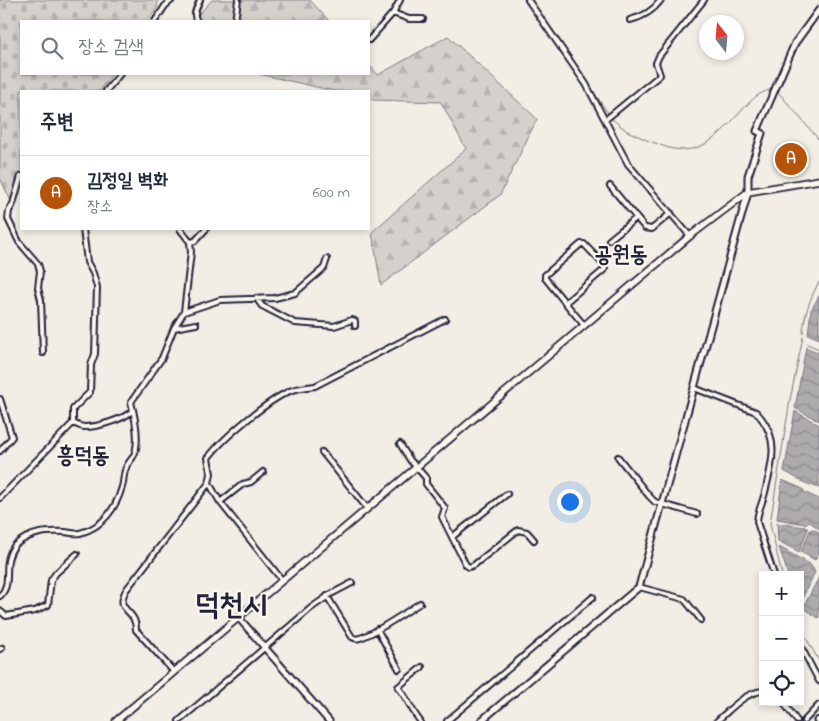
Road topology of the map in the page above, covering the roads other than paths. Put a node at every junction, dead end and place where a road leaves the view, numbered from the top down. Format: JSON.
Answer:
{"nodes":[{"id":1,"x":172,"y":0,"type":"edge"},
{"id":2,"x":200,"y":0,"type":"edge"},
{"id":3,"x":238,"y":0,"type":"edge"},
{"id":4,"x":400,"y":0,"type":"edge"},
{"id":5,"x":528,"y":0,"type":"edge"},
{"id":6,"x":661,"y":0,"type":"edge"},
{"id":7,"x":704,"y":0,"type":"edge"},
{"id":8,"x":819,"y":10,"type":"edge"},
{"id":9,"x":393,"y":13,"type":"junction"},
{"id":10,"x":423,"y":19,"type":"dead end"},
{"id":11,"x":155,"y":20,"type":"edge"},
{"id":12,"x":196,"y":20,"type":"edge"},
{"id":13,"x":235,"y":20,"type":"edge"},
{"id":14,"x":630,"y":20,"type":"dead end"},
{"id":15,"x":370,"y":40,"type":"edge"},
{"id":16,"x":119,"y":75,"type":"edge"},
{"id":17,"x":107,"y":90,"type":"edge"},
{"id":18,"x":606,"y":120,"type":"junction"},
{"id":19,"x":20,"y":180,"type":"edge"},
{"id":20,"x":819,"y":180,"type":"edge"},
{"id":21,"x":610,"y":186,"type":"dead end"},
{"id":22,"x":748,"y":192,"type":"junction"},
{"id":23,"x":671,"y":213,"type":"junction"},
{"id":24,"x":636,"y":218,"type":"junction"},
{"id":25,"x":84,"y":230,"type":"edge"},
{"id":26,"x":181,"y":230,"type":"edge"},
{"id":27,"x":205,"y":230,"type":"edge"},
{"id":28,"x":690,"y":236,"type":"junction"},
{"id":29,"x":609,"y":240,"type":"dead end"},
{"id":30,"x":190,"y":242,"type":"junction"},
{"id":31,"x":327,"y":259,"type":"dead end"},
{"id":32,"x":256,"y":298,"type":"junction"},
{"id":33,"x":566,"y":302,"type":"junction"},
{"id":34,"x":184,"y":312,"type":"junction"},
{"id":35,"x":445,"y":319,"type":"dead end"},
{"id":36,"x":196,"y":324,"type":"dead end"},
{"id":37,"x":584,"y":325,"type":"junction"},
{"id":38,"x":355,"y":326,"type":"dead end"},
{"id":39,"x":174,"y":328,"type":"junction"},
{"id":40,"x":43,"y":353,"type":"dead end"},
{"id":41,"x":694,"y":388,"type":"junction"},
{"id":42,"x":0,"y":399,"type":"edge"},
{"id":43,"x":133,"y":410,"type":"junction"},
{"id":44,"x":73,"y":423,"type":"junction"},
{"id":45,"x":400,"y":444,"type":"dead end"},
{"id":46,"x":0,"y":451,"type":"edge"},
{"id":47,"x":322,"y":452,"type":"dead end"},
{"id":48,"x":618,"y":457,"type":"dead end"},
{"id":49,"x":416,"y":467,"type":"junction"},
{"id":50,"x":264,"y":472,"type":"dead end"},
{"id":51,"x":209,"y":483,"type":"junction"},
{"id":52,"x":507,"y":494,"type":"dead end"},
{"id":53,"x":0,"y":498,"type":"edge"},
{"id":54,"x":220,"y":502,"type":"junction"},
{"id":55,"x":662,"y":504,"type":"junction"},
{"id":56,"x":367,"y":508,"type":"junction"},
{"id":57,"x":697,"y":514,"type":"dead end"},
{"id":58,"x":452,"y":537,"type":"junction"},
{"id":59,"x":534,"y":540,"type":"dead end"},
{"id":60,"x":77,"y":554,"type":"dead end"},
{"id":61,"x":773,"y":571,"type":"edge"},
{"id":62,"x":282,"y":580,"type":"junction"},
{"id":63,"x":352,"y":583,"type":"dead end"},
{"id":64,"x":639,"y":587,"type":"junction"},
{"id":65,"x":0,"y":596,"type":"edge"},
{"id":66,"x":327,"y":596,"type":"junction"},
{"id":67,"x":593,"y":597,"type":"dead end"},
{"id":68,"x":420,"y":603,"type":"dead end"},
{"id":69,"x":0,"y":611,"type":"edge"},
{"id":70,"x":6,"y":616,"type":"junction"},
{"id":71,"x":238,"y":616,"type":"junction"},
{"id":72,"x":0,"y":619,"type":"edge"},
{"id":73,"x":701,"y":620,"type":"dead end"},
{"id":74,"x":377,"y":629,"type":"junction"},
{"id":75,"x":266,"y":648,"type":"junction"},
{"id":76,"x":804,"y":652,"type":"edge"},
{"id":77,"x":422,"y":667,"type":"dead end"},
{"id":78,"x":399,"y":669,"type":"dead end"},
{"id":79,"x":174,"y":672,"type":"junction"},
{"id":80,"x":819,"y":681,"type":"edge"},
{"id":81,"x":759,"y":691,"type":"edge"},
{"id":82,"x":786,"y":706,"type":"edge"},
{"id":83,"x":819,"y":706,"type":"edge"},
{"id":84,"x":116,"y":721,"type":"edge"},
{"id":85,"x":179,"y":721,"type":"edge"},
{"id":86,"x":329,"y":721,"type":"edge"},
{"id":87,"x":420,"y":721,"type":"edge"},
{"id":88,"x":447,"y":721,"type":"edge"},
{"id":89,"x":481,"y":721,"type":"edge"},
{"id":90,"x":717,"y":721,"type":"edge"},
{"id":91,"x":797,"y":721,"type":"edge"},
{"id":92,"x":804,"y":721,"type":"edge"}],
"edges":[{"from":1,"to":11,"type":"street"},
{"from":2,"to":12,"type":"street"},
{"from":3,"to":13,"type":"street"},
{"from":4,"to":9,"type":"street"},
{"from":5,"to":18,"type":"street"},
{"from":6,"to":14,"type":"street"},
{"from":7,"to":18,"type":"street"},
{"from":8,"to":22,"type":"main road"},
{"from":9,"to":10,"type":"street"},
{"from":9,"to":15,"type":"street"},
{"from":16,"to":17,"type":"street"},
{"from":18,"to":23,"type":"street"},
{"from":19,"to":40,"type":"street"},
{"from":20,"to":22,"type":"main road"},
{"from":21,"to":24,"type":"street"},
{"from":22,"to":28,"type":"main road"},
{"from":22,"to":41,"type":"main road"},
{"from":23,"to":24,"type":"street"},
{"from":23,"to":28,"type":"street"},
{"from":24,"to":29,"type":"street"},
{"from":25,"to":44,"type":"street"},
{"from":26,"to":30,"type":"street"},
{"from":27,"to":30,"type":"street"},
{"from":28,"to":37,"type":"main road"},
{"from":30,"to":34,"type":"street"},
{"from":31,"to":32,"type":"street"},
{"from":32,"to":34,"type":"street"},
{"from":32,"to":38,"type":"street"},
{"from":33,"to":33,"type":"street"},
{"from":33,"to":37,"type":"street"},
{"from":34,"to":39,"type":"street"},
{"from":35,"to":51,"type":"street"},
{"from":36,"to":39,"type":"street"},
{"from":37,"to":49,"type":"main road"},
{"from":39,"to":43,"type":"street"},
{"from":41,"to":55,"type":"main road"},
{"from":41,"to":61,"type":"street"},
{"from":42,"to":46,"type":"street"},
{"from":43,"to":44,"type":"street"},
{"from":43,"to":65,"type":"street"},
{"from":44,"to":53,"type":"street"},
{"from":45,"to":49,"type":"street"},
{"from":47,"to":56,"type":"street"},
{"from":48,"to":55,"type":"street"},
{"from":49,"to":56,"type":"main road"},
{"from":49,"to":58,"type":"street"},
{"from":50,"to":54,"type":"street"},
{"from":51,"to":54,"type":"street"},
{"from":51,"to":79,"type":"street"},
{"from":52,"to":58,"type":"street"},
{"from":54,"to":62,"type":"street"},
{"from":55,"to":57,"type":"street"},
{"from":55,"to":64,"type":"main road"},
{"from":56,"to":62,"type":"main road"},
{"from":58,"to":59,"type":"street"},
{"from":60,"to":70,"type":"street"},
{"from":62,"to":71,"type":"main road"},
{"from":63,"to":66,"type":"street"},
{"from":64,"to":73,"type":"street"},
{"from":64,"to":89,"type":"main road"},
{"from":66,"to":74,"type":"street"},
{"from":66,"to":75,"type":"street"},
{"from":67,"to":88,"type":"street"},
{"from":68,"to":74,"type":"street"},
{"from":69,"to":70,"type":"street"},
{"from":70,"to":72,"type":"street"},
{"from":71,"to":75,"type":"main road"},
{"from":71,"to":79,"type":"main road"},
{"from":74,"to":78,"type":"street"},
{"from":75,"to":85,"type":"street"},
{"from":75,"to":86,"type":"main road"},
{"from":76,"to":80,"type":"street"},
{"from":77,"to":87,"type":"street"},
{"from":79,"to":84,"type":"main road"},
{"from":81,"to":90,"type":"street"},
{"from":82,"to":91,"type":"street"},
{"from":83,"to":92,"type":"street"}]}
